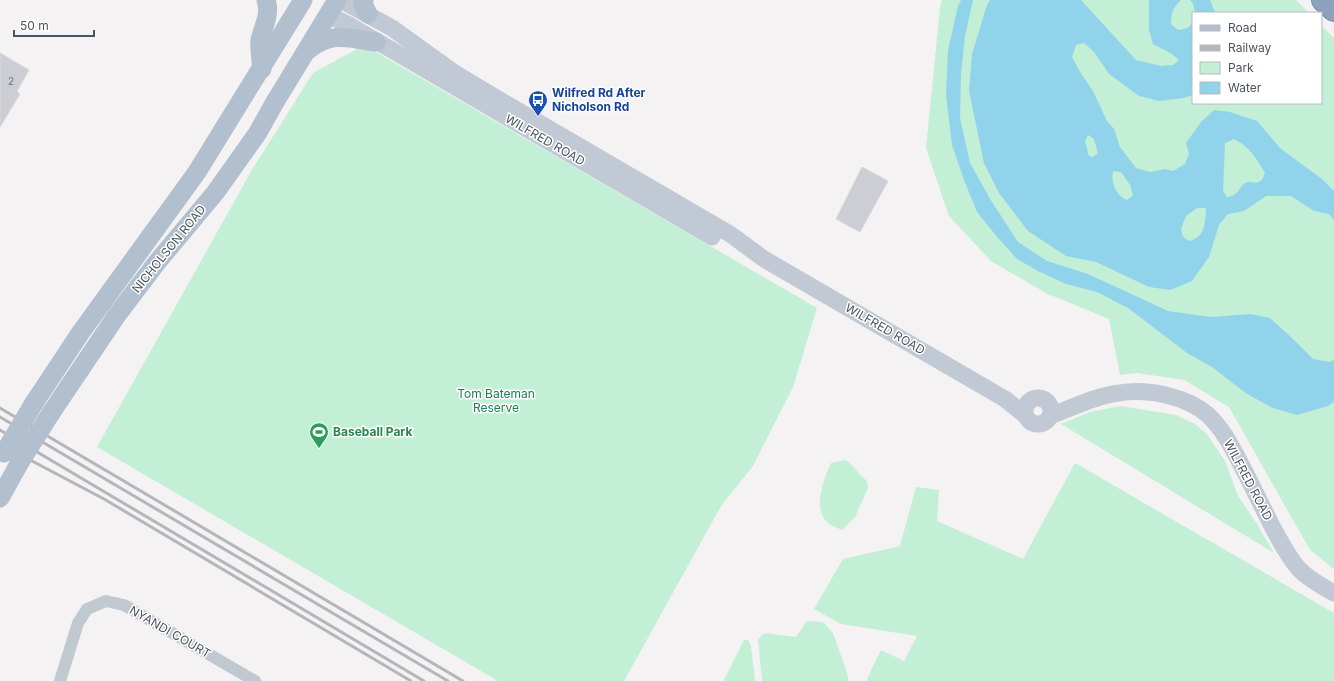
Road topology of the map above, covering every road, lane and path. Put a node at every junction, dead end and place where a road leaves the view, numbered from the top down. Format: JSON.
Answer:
{"nodes":[{"id":1,"x":266,"y":0,"type":"edge"},
{"id":2,"x":341,"y":0,"type":"edge"},
{"id":3,"x":1323,"y":0,"type":"edge"},
{"id":4,"x":301,"y":1,"type":"edge"},
{"id":5,"x":332,"y":7,"type":"edge"},
{"id":6,"x":366,"y":7,"type":"edge"},
{"id":7,"x":1334,"y":10,"type":"edge"},
{"id":8,"x":376,"y":42,"type":"junction"},
{"id":9,"x":305,"y":52,"type":"junction"},
{"id":10,"x":262,"y":69,"type":"junction"},
{"id":11,"x":764,"y":259,"type":"junction"},
{"id":12,"x":2,"y":456,"type":"edge"},
{"id":13,"x":0,"y":498,"type":"edge"},
{"id":14,"x":1334,"y":593,"type":"edge"},
{"id":15,"x":60,"y":681,"type":"edge"},
{"id":16,"x":255,"y":681,"type":"edge"}],
"edges":[{"from":1,"to":10,"type":"main road"},
{"from":2,"to":6,"type":"main road","name":"WILFRED ROAD"},
{"from":3,"to":7,"type":"highway"},
{"from":4,"to":5,"type":"main road"},
{"from":4,"to":10,"type":"main road","name":"NICHOLSON ROAD"},
{"from":5,"to":8,"type":"main road","name":"WILFRED ROAD"},
{"from":5,"to":9,"type":"main road","name":"NICHOLSON ROAD"},
{"from":6,"to":11,"type":"main road","name":"WILFRED ROAD"},
{"from":8,"to":9,"type":"main road"},
{"from":8,"to":11,"type":"main road","name":"WILFRED ROAD"},
{"from":9,"to":13,"type":"main road","name":"NICHOLSON ROAD","bridge":true},
{"from":10,"to":12,"type":"main road","name":"NICHOLSON ROAD","bridge":true},
{"from":11,"to":14,"type":"main road","name":"WILFRED ROAD"},
{"from":15,"to":16,"type":"street","name":"NYANDI COURT"}]}
